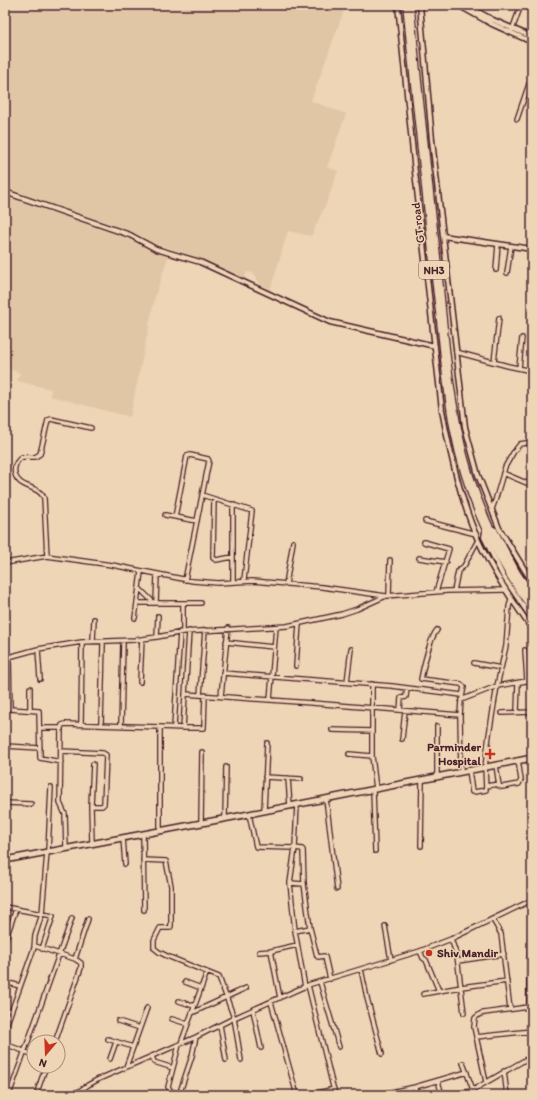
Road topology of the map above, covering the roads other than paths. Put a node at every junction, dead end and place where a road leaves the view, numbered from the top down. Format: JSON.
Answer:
{"nodes":[{"id":1,"x":398,"y":5,"type":"edge"},
{"id":2,"x":406,"y":5,"type":"edge"},
{"id":3,"x":411,"y":5,"type":"edge"},
{"id":4,"x":420,"y":5,"type":"edge"},
{"id":5,"x":458,"y":5,"type":"edge"},
{"id":6,"x":466,"y":5,"type":"edge"},
{"id":7,"x":521,"y":5,"type":"edge"},
{"id":8,"x":512,"y":31,"type":"junction"},
{"id":9,"x":532,"y":37,"type":"edge"},
{"id":10,"x":532,"y":42,"type":"edge"},
{"id":11,"x":532,"y":81,"type":"edge"},
{"id":12,"x":517,"y":119,"type":"dead end"},
{"id":13,"x":5,"y":192,"type":"edge"},
{"id":14,"x":443,"y":236,"type":"junction"},
{"id":15,"x":498,"y":244,"type":"junction"},
{"id":16,"x":511,"y":246,"type":"junction"},
{"id":17,"x":532,"y":249,"type":"edge"},
{"id":18,"x":496,"y":270,"type":"dead end"},
{"id":19,"x":507,"y":273,"type":"dead end"},
{"id":20,"x":499,"y":318,"type":"dead end"},
{"id":21,"x":522,"y":338,"type":"dead end"},
{"id":22,"x":435,"y":346,"type":"junction"},
{"id":23,"x":456,"y":352,"type":"junction"},
{"id":24,"x":494,"y":362,"type":"junction"},
{"id":25,"x":519,"y":368,"type":"junction"},
{"id":26,"x":532,"y":371,"type":"edge"},
{"id":27,"x":91,"y":428,"type":"dead end"},
{"id":28,"x":532,"y":442,"type":"edge"},
{"id":29,"x":503,"y":473,"type":"junction"},
{"id":30,"x":532,"y":484,"type":"edge"},
{"id":31,"x":202,"y":495,"type":"junction"},
{"id":32,"x":214,"y":499,"type":"junction"},
{"id":33,"x":233,"y":504,"type":"junction"},
{"id":34,"x":492,"y":509,"type":"junction"},
{"id":35,"x":165,"y":515,"type":"dead end"},
{"id":36,"x":175,"y":517,"type":"junction"},
{"id":37,"x":197,"y":521,"type":"junction"},
{"id":38,"x":426,"y":521,"type":"dead end"},
{"id":39,"x":488,"y":528,"type":"junction"},
{"id":40,"x":476,"y":534,"type":"junction"},
{"id":41,"x":478,"y":540,"type":"junction"},
{"id":42,"x":293,"y":542,"type":"dead end"},
{"id":43,"x":424,"y":542,"type":"dead end"},
{"id":44,"x":47,"y":556,"type":"junction"},
{"id":45,"x":233,"y":557,"type":"junction"},
{"id":46,"x":419,"y":558,"type":"dead end"},
{"id":47,"x":390,"y":560,"type":"dead end"},
{"id":48,"x":446,"y":562,"type":"junction"},
{"id":49,"x":5,"y":563,"type":"edge"},
{"id":50,"x":141,"y":572,"type":"junction"},
{"id":51,"x":157,"y":575,"type":"junction"},
{"id":52,"x":185,"y":580,"type":"junction"},
{"id":53,"x":244,"y":580,"type":"junction"},
{"id":54,"x":233,"y":581,"type":"junction"},
{"id":55,"x":532,"y":582,"type":"edge"},
{"id":56,"x":286,"y":584,"type":"junction"},
{"id":57,"x":140,"y":589,"type":"junction"},
{"id":58,"x":505,"y":590,"type":"junction"},
{"id":59,"x":454,"y":591,"type":"junction"},
{"id":60,"x":436,"y":592,"type":"junction"},
{"id":61,"x":532,"y":593,"type":"edge"},
{"id":62,"x":388,"y":596,"type":"junction"},
{"id":63,"x":511,"y":599,"type":"junction"},
{"id":64,"x":532,"y":601,"type":"edge"},
{"id":65,"x":138,"y":603,"type":"junction"},
{"id":66,"x":155,"y":603,"type":"junction"},
{"id":67,"x":182,"y":603,"type":"junction"},
{"id":68,"x":201,"y":604,"type":"dead end"},
{"id":69,"x":532,"y":609,"type":"edge"},
{"id":70,"x":158,"y":616,"type":"dead end"},
{"id":71,"x":135,"y":618,"type":"dead end"},
{"id":72,"x":94,"y":619,"type":"dead end"},
{"id":73,"x":532,"y":619,"type":"edge"},
{"id":74,"x":299,"y":624,"type":"junction"},
{"id":75,"x":276,"y":627,"type":"junction"},
{"id":76,"x":228,"y":628,"type":"junction"},
{"id":77,"x":532,"y":629,"type":"edge"},
{"id":78,"x":205,"y":630,"type":"junction"},
{"id":79,"x":437,"y":630,"type":"dead end"},
{"id":80,"x":189,"y":631,"type":"junction"},
{"id":81,"x":182,"y":632,"type":"junction"},
{"id":82,"x":157,"y":637,"type":"junction"},
{"id":83,"x":142,"y":639,"type":"junction"},
{"id":84,"x":93,"y":641,"type":"junction"},
{"id":85,"x":82,"y":642,"type":"junction"},
{"id":86,"x":226,"y":642,"type":"junction"},
{"id":87,"x":103,"y":644,"type":"dead end"},
{"id":88,"x":123,"y":644,"type":"dead end"},
{"id":89,"x":274,"y":647,"type":"junction"},
{"id":90,"x":38,"y":649,"type":"junction"},
{"id":91,"x":351,"y":649,"type":"dead end"},
{"id":92,"x":525,"y":650,"type":"dead end"},
{"id":93,"x":7,"y":657,"type":"edge"},
{"id":94,"x":474,"y":663,"type":"dead end"},
{"id":95,"x":296,"y":666,"type":"dead end"},
{"id":96,"x":501,"y":668,"type":"junction"},
{"id":97,"x":223,"y":673,"type":"junction"},
{"id":98,"x":272,"y":676,"type":"junction"},
{"id":99,"x":40,"y":679,"type":"dead end"},
{"id":100,"x":532,"y":680,"type":"edge"},
{"id":101,"x":527,"y":681,"type":"junction"},
{"id":102,"x":140,"y":682,"type":"dead end"},
{"id":103,"x":347,"y":682,"type":"junction"},
{"id":104,"x":518,"y":683,"type":"junction"},
{"id":105,"x":372,"y":684,"type":"junction"},
{"id":106,"x":497,"y":686,"type":"junction"},
{"id":107,"x":30,"y":688,"type":"dead end"},
{"id":108,"x":407,"y":688,"type":"junction"},
{"id":109,"x":185,"y":694,"type":"junction"},
{"id":110,"x":203,"y":695,"type":"junction"},
{"id":111,"x":462,"y":695,"type":"junction"},
{"id":112,"x":221,"y":696,"type":"junction"},
{"id":113,"x":270,"y":700,"type":"junction"},
{"id":114,"x":461,"y":700,"type":"junction"},
{"id":115,"x":5,"y":708,"type":"edge"},
{"id":116,"x":372,"y":708,"type":"junction"},
{"id":117,"x":10,"y":709,"type":"junction"},
{"id":118,"x":30,"y":709,"type":"junction"},
{"id":119,"x":400,"y":710,"type":"junction"},
{"id":120,"x":405,"y":711,"type":"junction"},
{"id":121,"x":517,"y":712,"type":"junction"},
{"id":122,"x":532,"y":712,"type":"edge"},
{"id":123,"x":502,"y":713,"type":"dead end"},
{"id":124,"x":460,"y":715,"type":"junction"},
{"id":125,"x":81,"y":724,"type":"junction"},
{"id":126,"x":101,"y":724,"type":"junction"},
{"id":127,"x":121,"y":725,"type":"junction"},
{"id":128,"x":437,"y":726,"type":"dead end"},
{"id":129,"x":160,"y":727,"type":"junction"},
{"id":130,"x":174,"y":727,"type":"junction"},
{"id":131,"x":40,"y":728,"type":"junction"},
{"id":132,"x":61,"y":728,"type":"junction"},
{"id":133,"x":183,"y":728,"type":"junction"},
{"id":134,"x":332,"y":730,"type":"dead end"},
{"id":135,"x":372,"y":731,"type":"junction"},
{"id":136,"x":402,"y":739,"type":"dead end"},
{"id":137,"x":267,"y":743,"type":"dead end"},
{"id":138,"x":5,"y":746,"type":"edge"},
{"id":139,"x":40,"y":748,"type":"junction"},
{"id":140,"x":61,"y":751,"type":"junction"},
{"id":141,"x":202,"y":752,"type":"dead end"},
{"id":142,"x":349,"y":754,"type":"dead end"},
{"id":143,"x":372,"y":756,"type":"junction"},
{"id":144,"x":532,"y":758,"type":"edge"},
{"id":145,"x":518,"y":760,"type":"junction"},
{"id":146,"x":61,"y":762,"type":"junction"},
{"id":147,"x":93,"y":764,"type":"dead end"},
{"id":148,"x":496,"y":765,"type":"junction"},
{"id":149,"x":485,"y":767,"type":"junction"},
{"id":150,"x":226,"y":768,"type":"dead end"},
{"id":151,"x":469,"y":770,"type":"junction"},
{"id":152,"x":461,"y":772,"type":"junction"},
{"id":153,"x":437,"y":777,"type":"junction"},
{"id":154,"x":265,"y":778,"type":"junction"},
{"id":155,"x":288,"y":778,"type":"junction"},
{"id":156,"x":301,"y":779,"type":"dead end"},
{"id":157,"x":422,"y":780,"type":"junction"},
{"id":158,"x":498,"y":784,"type":"junction"},
{"id":159,"x":486,"y":786,"type":"junction"},
{"id":160,"x":51,"y":787,"type":"dead end"},
{"id":161,"x":374,"y":789,"type":"junction"},
{"id":162,"x":326,"y":799,"type":"junction"},
{"id":163,"x":5,"y":803,"type":"edge"},
{"id":164,"x":31,"y":804,"type":"dead end"},
{"id":165,"x":297,"y":804,"type":"junction"},
{"id":166,"x":91,"y":806,"type":"junction"},
{"id":167,"x":290,"y":806,"type":"junction"},
{"id":168,"x":264,"y":811,"type":"junction"},
{"id":169,"x":250,"y":814,"type":"junction"},
{"id":170,"x":225,"y":818,"type":"junction"},
{"id":171,"x":200,"y":823,"type":"junction"},
{"id":172,"x":160,"y":830,"type":"junction"},
{"id":173,"x":143,"y":834,"type":"junction"},
{"id":174,"x":122,"y":838,"type":"junction"},
{"id":175,"x":92,"y":843,"type":"junction"},
{"id":176,"x":421,"y":846,"type":"dead end"},
{"id":177,"x":66,"y":848,"type":"junction"},
{"id":178,"x":295,"y":848,"type":"junction"},
{"id":179,"x":375,"y":851,"type":"dead end"},
{"id":180,"x":47,"y":852,"type":"junction"},
{"id":181,"x":5,"y":860,"type":"edge"},
{"id":182,"x":143,"y":860,"type":"junction"},
{"id":183,"x":125,"y":864,"type":"dead end"},
{"id":184,"x":290,"y":883,"type":"junction"},
{"id":185,"x":304,"y":884,"type":"junction"},
{"id":186,"x":337,"y":890,"type":"dead end"},
{"id":187,"x":532,"y":901,"type":"edge"},
{"id":188,"x":5,"y":907,"type":"edge"},
{"id":189,"x":16,"y":909,"type":"junction"},
{"id":190,"x":144,"y":910,"type":"dead end"},
{"id":191,"x":42,"y":914,"type":"junction"},
{"id":192,"x":72,"y":918,"type":"dead end"},
{"id":193,"x":88,"y":919,"type":"dead end"},
{"id":194,"x":493,"y":920,"type":"junction"},
{"id":195,"x":531,"y":925,"type":"edge"},
{"id":196,"x":385,"y":926,"type":"dead end"},
{"id":197,"x":310,"y":928,"type":"junction"},
{"id":198,"x":295,"y":931,"type":"junction"},
{"id":199,"x":451,"y":939,"type":"junction"},
{"id":200,"x":5,"y":941,"type":"edge"},
{"id":201,"x":297,"y":945,"type":"junction"},
{"id":202,"x":35,"y":946,"type":"junction"},
{"id":203,"x":42,"y":949,"type":"junction"},
{"id":204,"x":271,"y":951,"type":"junction"},
{"id":205,"x":420,"y":951,"type":"junction"},
{"id":206,"x":259,"y":952,"type":"dead end"},
{"id":207,"x":59,"y":954,"type":"junction"},
{"id":208,"x":504,"y":954,"type":"junction"},
{"id":209,"x":75,"y":959,"type":"junction"},
{"id":210,"x":391,"y":960,"type":"junction"},
{"id":211,"x":458,"y":961,"type":"junction"},
{"id":212,"x":530,"y":967,"type":"edge"},
{"id":213,"x":361,"y":968,"type":"junction"},
{"id":214,"x":207,"y":972,"type":"junction"},
{"id":215,"x":330,"y":978,"type":"junction"},
{"id":216,"x":507,"y":981,"type":"junction"},
{"id":217,"x":5,"y":982,"type":"edge"},
{"id":218,"x":185,"y":982,"type":"dead end"},
{"id":219,"x":320,"y":982,"type":"junction"},
{"id":220,"x":20,"y":986,"type":"junction"},
{"id":221,"x":306,"y":986,"type":"junction"},
{"id":222,"x":461,"y":987,"type":"junction"},
{"id":223,"x":201,"y":988,"type":"junction"},
{"id":224,"x":246,"y":988,"type":"dead end"},
{"id":225,"x":439,"y":991,"type":"junction"},
{"id":226,"x":530,"y":993,"type":"edge"},
{"id":227,"x":423,"y":994,"type":"dead end"},
{"id":228,"x":227,"y":997,"type":"junction"},
{"id":229,"x":280,"y":998,"type":"junction"},
{"id":230,"x":179,"y":1001,"type":"dead end"},
{"id":231,"x":271,"y":1002,"type":"junction"},
{"id":232,"x":194,"y":1006,"type":"junction"},
{"id":233,"x":528,"y":1007,"type":"junction"},
{"id":234,"x":147,"y":1008,"type":"dead end"},
{"id":235,"x":510,"y":1009,"type":"junction"},
{"id":236,"x":253,"y":1010,"type":"junction"},
{"id":237,"x":192,"y":1013,"type":"junction"},
{"id":238,"x":464,"y":1013,"type":"dead end"},
{"id":239,"x":530,"y":1015,"type":"edge"},
{"id":240,"x":234,"y":1018,"type":"junction"},
{"id":241,"x":172,"y":1019,"type":"dead end"},
{"id":242,"x":118,"y":1021,"type":"dead end"},
{"id":243,"x":188,"y":1024,"type":"junction"},
{"id":244,"x":220,"y":1025,"type":"junction"},
{"id":245,"x":140,"y":1028,"type":"junction"},
{"id":246,"x":5,"y":1029,"type":"edge"},
{"id":247,"x":531,"y":1031,"type":"edge"},
{"id":248,"x":58,"y":1034,"type":"edge"},
{"id":249,"x":196,"y":1037,"type":"junction"},
{"id":250,"x":476,"y":1037,"type":"junction"},
{"id":251,"x":108,"y":1039,"type":"dead end"},
{"id":252,"x":116,"y":1042,"type":"junction"},
{"id":253,"x":5,"y":1044,"type":"edge"},
{"id":254,"x":180,"y":1044,"type":"junction"},
{"id":255,"x":340,"y":1047,"type":"dead end"},
{"id":256,"x":133,"y":1048,"type":"junction"},
{"id":257,"x":261,"y":1048,"type":"dead end"},
{"id":258,"x":24,"y":1051,"type":"junction"},
{"id":259,"x":382,"y":1054,"type":"dead end"},
{"id":260,"x":152,"y":1056,"type":"junction"},
{"id":261,"x":530,"y":1057,"type":"junction"},
{"id":262,"x":110,"y":1059,"type":"dead end"},
{"id":263,"x":226,"y":1060,"type":"dead end"},
{"id":264,"x":241,"y":1060,"type":"dead end"},
{"id":265,"x":464,"y":1063,"type":"dead end"},
{"id":266,"x":126,"y":1067,"type":"junction"},
{"id":267,"x":173,"y":1068,"type":"junction"},
{"id":268,"x":504,"y":1071,"type":"junction"},
{"id":269,"x":467,"y":1072,"type":"junction"},
{"id":270,"x":532,"y":1073,"type":"edge"},
{"id":271,"x":43,"y":1074,"type":"edge"},
{"id":272,"x":438,"y":1081,"type":"junction"},
{"id":273,"x":486,"y":1082,"type":"junction"},
{"id":274,"x":415,"y":1087,"type":"junction"},
{"id":275,"x":334,"y":1089,"type":"junction"},
{"id":276,"x":473,"y":1090,"type":"junction"},
{"id":277,"x":179,"y":1094,"type":"edge"},
{"id":278,"x":9,"y":1095,"type":"edge"},
{"id":279,"x":36,"y":1095,"type":"edge"},
{"id":280,"x":74,"y":1095,"type":"edge"},
{"id":281,"x":297,"y":1095,"type":"edge"},
{"id":282,"x":310,"y":1095,"type":"edge"},
{"id":283,"x":335,"y":1095,"type":"edge"},
{"id":284,"x":376,"y":1095,"type":"edge"},
{"id":285,"x":417,"y":1095,"type":"edge"},
{"id":286,"x":442,"y":1095,"type":"edge"},
{"id":287,"x":457,"y":1095,"type":"edge"},
{"id":288,"x":475,"y":1095,"type":"edge"},
{"id":289,"x":507,"y":1095,"type":"edge"}],
"edges":[{"from":1,"to":22,"type":"street"},
{"from":2,"to":39,"type":"highway","name":"GT road","number":"NH3"},
{"from":3,"to":39,"type":"highway","name":"GT road","number":"NH3"},
{"from":4,"to":14,"type":"street"},
{"from":5,"to":8,"type":"street"},
{"from":6,"to":8,"type":"street"},
{"from":7,"to":8,"type":"street"},
{"from":8,"to":9,"type":"street"},
{"from":8,"to":10,"type":"street"},
{"from":11,"to":12,"type":"street"},
{"from":13,"to":22,"type":"street"},
{"from":14,"to":15,"type":"street"},
{"from":14,"to":23,"type":"street"},
{"from":15,"to":16,"type":"street"},
{"from":15,"to":18,"type":"street"},
{"from":16,"to":17,"type":"street"},
{"from":16,"to":19,"type":"street"},
{"from":20,"to":24,"type":"street"},
{"from":21,"to":25,"type":"street"},
{"from":22,"to":40,"type":"street"},
{"from":23,"to":24,"type":"street"},
{"from":23,"to":34,"type":"street"},
{"from":24,"to":25,"type":"street"},
{"from":25,"to":26,"type":"street"},
{"from":27,"to":44,"type":"street"},
{"from":28,"to":29,"type":"street"},
{"from":29,"to":30,"type":"street"},
{"from":29,"to":34,"type":"street"},
{"from":31,"to":32,"type":"street"},
{"from":31,"to":36,"type":"street"},
{"from":31,"to":37,"type":"street"},
{"from":32,"to":33,"type":"street"},
{"from":32,"to":45,"type":"street"},
{"from":33,"to":45,"type":"street"},
{"from":33,"to":53,"type":"street"},
{"from":34,"to":55,"type":"street"},
{"from":35,"to":36,"type":"street"},
{"from":36,"to":37,"type":"street"},
{"from":37,"to":52,"type":"street"},
{"from":38,"to":40,"type":"street"},
{"from":39,"to":61,"type":"street"},
{"from":39,"to":64,"type":"highway","number":"NH3"},
{"from":39,"to":69,"type":"highway","number":"NH3"},
{"from":39,"to":73,"type":"street"},
{"from":40,"to":41,"type":"street"},
{"from":41,"to":58,"type":"street"},
{"from":41,"to":59,"type":"street"},
{"from":42,"to":56,"type":"street"},
{"from":43,"to":48,"type":"street"},
{"from":44,"to":49,"type":"street"},
{"from":44,"to":50,"type":"street"},
{"from":45,"to":54,"type":"street"},
{"from":46,"to":48,"type":"street"},
{"from":47,"to":62,"type":"street"},
{"from":48,"to":60,"type":"street"},
{"from":50,"to":51,"type":"street"},
{"from":50,"to":57,"type":"street"},
{"from":51,"to":52,"type":"street"},
{"from":51,"to":66,"type":"street"},
{"from":52,"to":54,"type":"street"},
{"from":53,"to":54,"type":"street"},
{"from":53,"to":56,"type":"street"},
{"from":56,"to":62,"type":"street"},
{"from":57,"to":65,"type":"street"},
{"from":57,"to":66,"type":"street"},
{"from":58,"to":59,"type":"street"},
{"from":58,"to":63,"type":"street"},
{"from":59,"to":60,"type":"street"},
{"from":60,"to":62,"type":"street"},
{"from":62,"to":74,"type":"street"},
{"from":63,"to":77,"type":"street"},
{"from":63,"to":96,"type":"street"},
{"from":65,"to":66,"type":"street"},
{"from":65,"to":71,"type":"street"},
{"from":66,"to":67,"type":"street"},
{"from":67,"to":68,"type":"street"},
{"from":67,"to":81,"type":"street"},
{"from":70,"to":82,"type":"street"},
{"from":72,"to":84,"type":"street"},
{"from":74,"to":75,"type":"street"},
{"from":74,"to":95,"type":"street"},
{"from":75,"to":76,"type":"street"},
{"from":75,"to":89,"type":"street"},
{"from":76,"to":78,"type":"street"},
{"from":76,"to":86,"type":"street"},
{"from":78,"to":80,"type":"street"},
{"from":78,"to":110,"type":"street"},
{"from":79,"to":111,"type":"street"},
{"from":80,"to":81,"type":"street"},
{"from":80,"to":109,"type":"street"},
{"from":81,"to":82,"type":"street"},
{"from":81,"to":130,"type":"street"},
{"from":82,"to":83,"type":"street"},
{"from":83,"to":84,"type":"street"},
{"from":83,"to":102,"type":"street"},
{"from":84,"to":85,"type":"street"},
{"from":85,"to":90,"type":"street"},
{"from":85,"to":125,"type":"street"},
{"from":86,"to":89,"type":"street"},
{"from":86,"to":97,"type":"street"},
{"from":87,"to":126,"type":"street"},
{"from":88,"to":127,"type":"street"},
{"from":89,"to":98,"type":"street"},
{"from":90,"to":93,"type":"street"},
{"from":90,"to":99,"type":"street"},
{"from":91,"to":103,"type":"street"},
{"from":92,"to":101,"type":"street"},
{"from":93,"to":117,"type":"street"},
{"from":94,"to":96,"type":"street"},
{"from":96,"to":106,"type":"street"},
{"from":97,"to":98,"type":"street"},
{"from":97,"to":112,"type":"street"},
{"from":98,"to":103,"type":"street"},
{"from":98,"to":113,"type":"street"},
{"from":100,"to":101,"type":"street"},
{"from":101,"to":104,"type":"street"},
{"from":103,"to":105,"type":"street"},
{"from":104,"to":106,"type":"street"},
{"from":104,"to":121,"type":"street"},
{"from":105,"to":108,"type":"street"},
{"from":105,"to":116,"type":"street"},
{"from":106,"to":114,"type":"street"},
{"from":106,"to":149,"type":"street"},
{"from":107,"to":118,"type":"street"},
{"from":108,"to":111,"type":"street"},
{"from":108,"to":119,"type":"street"},
{"from":109,"to":110,"type":"street"},
{"from":109,"to":133,"type":"street"},
{"from":110,"to":112,"type":"street"},
{"from":110,"to":133,"type":"street"},
{"from":111,"to":114,"type":"street"},
{"from":112,"to":113,"type":"street"},
{"from":113,"to":116,"type":"street"},
{"from":114,"to":124,"type":"street"},
{"from":115,"to":117,"type":"street"},
{"from":116,"to":119,"type":"street"},
{"from":116,"to":135,"type":"street"},
{"from":117,"to":118,"type":"street"},
{"from":118,"to":131,"type":"street"},
{"from":119,"to":120,"type":"street"},
{"from":120,"to":124,"type":"street"},
{"from":120,"to":136,"type":"street"},
{"from":121,"to":122,"type":"street"},
{"from":121,"to":123,"type":"street"},
{"from":124,"to":152,"type":"street"},
{"from":125,"to":126,"type":"street"},
{"from":125,"to":132,"type":"street"},
{"from":126,"to":127,"type":"street"},
{"from":127,"to":129,"type":"street"},
{"from":128,"to":153,"type":"street"},
{"from":129,"to":130,"type":"street"},
{"from":129,"to":172,"type":"street"},
{"from":130,"to":133,"type":"street"},
{"from":131,"to":132,"type":"street"},
{"from":131,"to":139,"type":"street"},
{"from":132,"to":140,"type":"street"},
{"from":134,"to":135,"type":"street"},
{"from":135,"to":143,"type":"street"},
{"from":137,"to":154,"type":"street"},
{"from":138,"to":139,"type":"street"},
{"from":139,"to":146,"type":"street"},
{"from":140,"to":146,"type":"street"},
{"from":140,"to":166,"type":"street"},
{"from":141,"to":171,"type":"street"},
{"from":142,"to":143,"type":"street"},
{"from":143,"to":161,"type":"street"},
{"from":144,"to":145,"type":"main road"},
{"from":145,"to":148,"type":"main road"},
{"from":145,"to":158,"type":"street"},
{"from":146,"to":177,"type":"street"},
{"from":147,"to":166,"type":"street"},
{"from":148,"to":149,"type":"main road"},
{"from":148,"to":158,"type":"street"},
{"from":149,"to":151,"type":"main road"},
{"from":149,"to":159,"type":"street"},
{"from":150,"to":170,"type":"street"},
{"from":151,"to":152,"type":"main road"},
{"from":151,"to":159,"type":"street"},
{"from":152,"to":153,"type":"main road"},
{"from":153,"to":157,"type":"main road"},
{"from":154,"to":155,"type":"street"},
{"from":154,"to":168,"type":"street"},
{"from":155,"to":156,"type":"street"},
{"from":155,"to":167,"type":"street"},
{"from":157,"to":161,"type":"main road"},
{"from":157,"to":176,"type":"street"},
{"from":158,"to":159,"type":"street"},
{"from":160,"to":180,"type":"street"},
{"from":161,"to":162,"type":"main road"},
{"from":161,"to":179,"type":"street"},
{"from":162,"to":165,"type":"main road"},
{"from":162,"to":186,"type":"street"},
{"from":163,"to":164,"type":"street"},
{"from":165,"to":167,"type":"main road"},
{"from":165,"to":178,"type":"street"},
{"from":166,"to":175,"type":"street"},
{"from":167,"to":168,"type":"main road"},
{"from":168,"to":169,"type":"main road"},
{"from":169,"to":170,"type":"main road"},
{"from":169,"to":178,"type":"street"},
{"from":170,"to":171,"type":"main road"},
{"from":171,"to":172,"type":"main road"},
{"from":172,"to":173,"type":"main road"},
{"from":173,"to":174,"type":"main road"},
{"from":173,"to":182,"type":"street"},
{"from":174,"to":175,"type":"main road"},
{"from":174,"to":183,"type":"street"},
{"from":175,"to":177,"type":"main road"},
{"from":177,"to":180,"type":"main road"},
{"from":178,"to":184,"type":"street"},
{"from":178,"to":185,"type":"street"},
{"from":180,"to":181,"type":"main road"},
{"from":180,"to":191,"type":"street"},
{"from":182,"to":190,"type":"street"},
{"from":182,"to":214,"type":"street"},
{"from":184,"to":185,"type":"street"},
{"from":184,"to":198,"type":"street"},
{"from":185,"to":197,"type":"street"},
{"from":187,"to":194,"type":"street"},
{"from":187,"to":195,"type":"street"},
{"from":188,"to":189,"type":"street"},
{"from":189,"to":191,"type":"street"},
{"from":189,"to":200,"type":"street"},
{"from":191,"to":202,"type":"street"},
{"from":191,"to":203,"type":"street"},
{"from":192,"to":207,"type":"street"},
{"from":193,"to":209,"type":"street"},
{"from":194,"to":199,"type":"street"},
{"from":194,"to":208,"type":"street"},
{"from":195,"to":212,"type":"street"},
{"from":196,"to":210,"type":"street"},
{"from":197,"to":198,"type":"street"},
{"from":197,"to":215,"type":"street"},
{"from":198,"to":201,"type":"street"},
{"from":199,"to":205,"type":"street"},
{"from":199,"to":211,"type":"street"},
{"from":201,"to":204,"type":"street"},
{"from":201,"to":221,"type":"street"},
{"from":202,"to":203,"type":"street"},
{"from":202,"to":220,"type":"street"},
{"from":203,"to":207,"type":"street"},
{"from":204,"to":206,"type":"street"},
{"from":204,"to":229,"type":"street"},
{"from":205,"to":210,"type":"street"},
{"from":205,"to":225,"type":"street"},
{"from":207,"to":209,"type":"street"},
{"from":207,"to":258,"type":"street"},
{"from":208,"to":211,"type":"street"},
{"from":208,"to":216,"type":"street"},
{"from":209,"to":248,"type":"street"},
{"from":210,"to":213,"type":"street"},
{"from":211,"to":222,"type":"street"},
{"from":212,"to":226,"type":"street"},
{"from":213,"to":215,"type":"street"},
{"from":213,"to":259,"type":"street"},
{"from":214,"to":223,"type":"street"},
{"from":214,"to":228,"type":"street"},
{"from":215,"to":219,"type":"street"},
{"from":216,"to":222,"type":"street"},
{"from":216,"to":235,"type":"street"},
{"from":217,"to":220,"type":"street"},
{"from":218,"to":223,"type":"street"},
{"from":219,"to":221,"type":"street"},
{"from":219,"to":255,"type":"street"},
{"from":220,"to":246,"type":"street"},
{"from":221,"to":229,"type":"street"},
{"from":221,"to":275,"type":"street"},
{"from":222,"to":225,"type":"street"},
{"from":222,"to":238,"type":"street"},
{"from":223,"to":232,"type":"street"},
{"from":224,"to":228,"type":"street"},
{"from":225,"to":227,"type":"street"},
{"from":226,"to":233,"type":"street"},
{"from":228,"to":237,"type":"street"},
{"from":228,"to":240,"type":"street"},
{"from":229,"to":231,"type":"street"},
{"from":230,"to":232,"type":"street"},
{"from":231,"to":236,"type":"street"},
{"from":231,"to":281,"type":"street"},
{"from":232,"to":237,"type":"street"},
{"from":233,"to":235,"type":"street"},
{"from":233,"to":239,"type":"street"},
{"from":234,"to":245,"type":"street"},
{"from":235,"to":250,"type":"street"},
{"from":236,"to":240,"type":"street"},
{"from":236,"to":257,"type":"street"},
{"from":237,"to":243,"type":"street"},
{"from":239,"to":247,"type":"street"},
{"from":240,"to":244,"type":"street"},
{"from":240,"to":264,"type":"street"},
{"from":241,"to":243,"type":"street"},
{"from":242,"to":245,"type":"street"},
{"from":243,"to":254,"type":"street"},
{"from":244,"to":249,"type":"street"},
{"from":244,"to":263,"type":"street"},
{"from":245,"to":256,"type":"street"},
{"from":247,"to":250,"type":"street"},
{"from":247,"to":261,"type":"street"},
{"from":249,"to":254,"type":"street"},
{"from":249,"to":277,"type":"street"},
{"from":250,"to":273,"type":"street"},
{"from":251,"to":252,"type":"street"},
{"from":252,"to":256,"type":"street"},
{"from":252,"to":262,"type":"street"},
{"from":253,"to":258,"type":"street"},
{"from":254,"to":260,"type":"street"},
{"from":254,"to":267,"type":"street"},
{"from":256,"to":266,"type":"street"},
{"from":258,"to":278,"type":"street"},
{"from":260,"to":266,"type":"street"},
{"from":260,"to":267,"type":"street"},
{"from":261,"to":268,"type":"street"},
{"from":261,"to":270,"type":"street"},
{"from":265,"to":269,"type":"street"},
{"from":266,"to":280,"type":"street"},
{"from":267,"to":277,"type":"street"},
{"from":268,"to":273,"type":"street"},
{"from":268,"to":289,"type":"street"},
{"from":269,"to":272,"type":"street"},
{"from":269,"to":276,"type":"street"},
{"from":271,"to":279,"type":"street"},
{"from":272,"to":274,"type":"street"},
{"from":272,"to":286,"type":"street"},
{"from":273,"to":276,"type":"street"},
{"from":274,"to":284,"type":"street"},
{"from":274,"to":285,"type":"street"},
{"from":275,"to":282,"type":"street"},
{"from":275,"to":283,"type":"street"},
{"from":276,"to":287,"type":"street"},
{"from":276,"to":288,"type":"street"}]}
